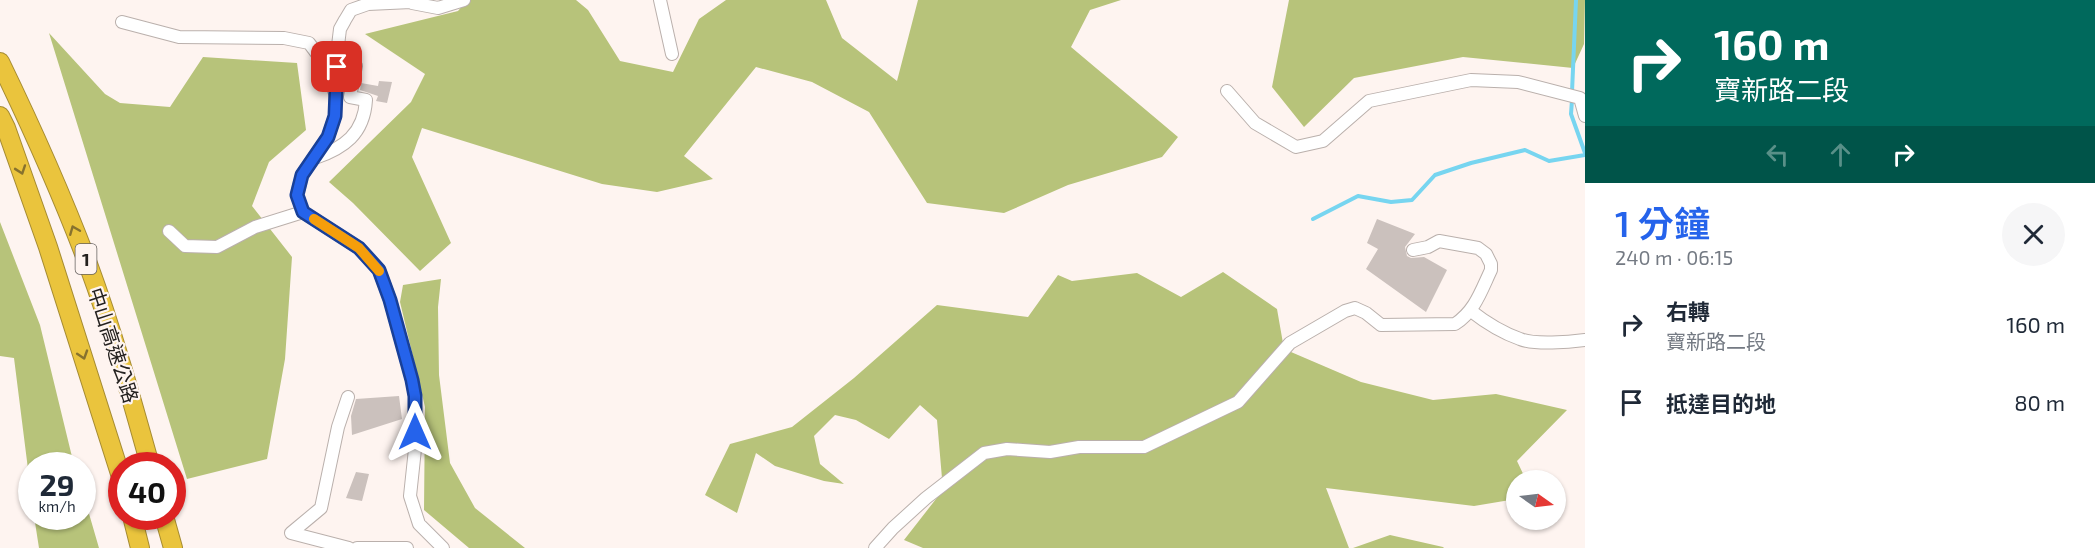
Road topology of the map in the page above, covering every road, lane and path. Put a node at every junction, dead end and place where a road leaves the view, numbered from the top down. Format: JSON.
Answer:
{"nodes":[{"id":1,"x":464,"y":0,"type":"edge"},
{"id":2,"x":660,"y":0,"type":"edge"},
{"id":3,"x":416,"y":1,"type":"edge"},
{"id":4,"x":122,"y":22,"type":"dead end"},
{"id":5,"x":672,"y":54,"type":"dead end"},
{"id":6,"x":0,"y":62,"type":"edge"},
{"id":7,"x":356,"y":66,"type":"dead end"},
{"id":8,"x":1227,"y":91,"type":"dead end"},
{"id":9,"x":336,"y":97,"type":"junction"},
{"id":10,"x":0,"y":116,"type":"edge"},
{"id":11,"x":1585,"y":116,"type":"edge"},
{"id":12,"x":315,"y":158,"type":"junction"},
{"id":13,"x":303,"y":212,"type":"junction"},
{"id":14,"x":169,"y":231,"type":"dead end"},
{"id":15,"x":1413,"y":250,"type":"dead end"},
{"id":16,"x":1471,"y":311,"type":"junction"},
{"id":17,"x":1585,"y":340,"type":"edge"},
{"id":18,"x":348,"y":397,"type":"dead end"},
{"id":19,"x":113,"y":452,"type":"edge"},
{"id":20,"x":146,"y":452,"type":"edge"},
{"id":21,"x":136,"y":530,"type":"edge"},
{"id":22,"x":168,"y":530,"type":"edge"},
{"id":23,"x":438,"y":547,"type":"edge"},
{"id":24,"x":140,"y":548,"type":"edge"},
{"id":25,"x":173,"y":548,"type":"edge"},
{"id":26,"x":349,"y":548,"type":"edge"},
{"id":27,"x":357,"y":548,"type":"edge"},
{"id":28,"x":407,"y":548,"type":"edge"},
{"id":29,"x":875,"y":548,"type":"edge"}],
"edges":[{"from":1,"to":3,"type":"street"},
{"from":2,"to":5,"type":"street"},
{"from":3,"to":9,"type":"street"},
{"from":4,"to":9,"type":"street"},
{"from":20,"to":6,"type":"highway","name":"中山高速公路","number":"1","one_way":true},
{"from":7,"to":12,"type":"street"},
{"from":8,"to":11,"type":"street"},
{"from":9,"to":12,"type":"street"},
{"from":10,"to":19,"type":"highway","name":"中山高速公路","number":"1","one_way":true},
{"from":12,"to":13,"type":"street"},
{"from":13,"to":14,"type":"street"},
{"from":13,"to":23,"type":"street"},
{"from":15,"to":16,"type":"street"},
{"from":16,"to":17,"type":"street"},
{"from":16,"to":29,"type":"street"},
{"from":18,"to":26,"type":"street"},
{"from":21,"to":24,"type":"highway"},
{"from":22,"to":25,"type":"highway"},
{"from":27,"to":28,"type":"street"}]}
